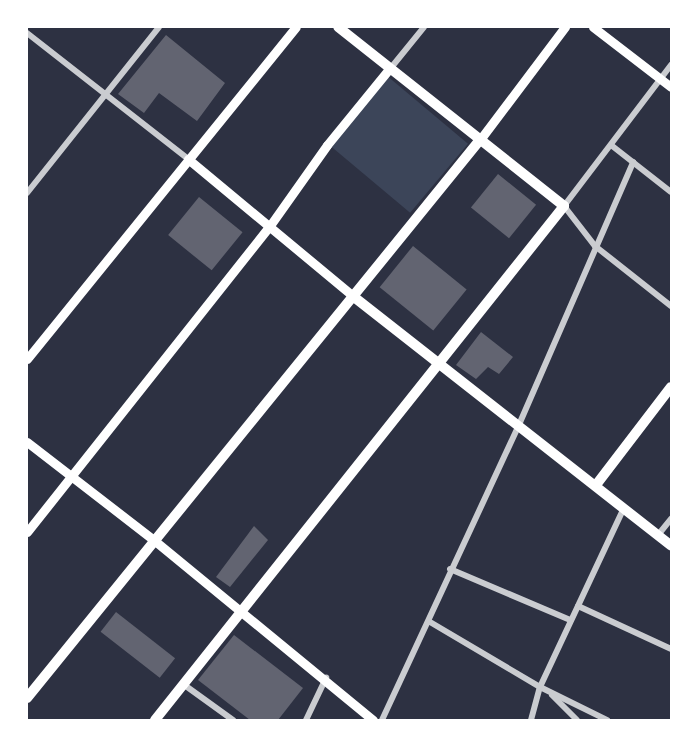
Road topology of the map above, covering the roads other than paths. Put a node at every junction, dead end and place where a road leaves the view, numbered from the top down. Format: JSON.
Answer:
{"nodes":[{"id":1,"x":159,"y":27,"type":"edge"},
{"id":2,"x":296,"y":27,"type":"edge"},
{"id":3,"x":338,"y":27,"type":"edge"},
{"id":4,"x":424,"y":27,"type":"edge"},
{"id":5,"x":565,"y":27,"type":"edge"},
{"id":6,"x":593,"y":27,"type":"edge"},
{"id":7,"x":27,"y":33,"type":"edge"},
{"id":8,"x":671,"y":64,"type":"edge"},
{"id":9,"x":389,"y":69,"type":"junction"},
{"id":10,"x":662,"y":79,"type":"junction"},
{"id":11,"x":671,"y":87,"type":"edge"},
{"id":12,"x":104,"y":95,"type":"junction"},
{"id":13,"x":478,"y":141,"type":"junction"},
{"id":14,"x":611,"y":145,"type":"junction"},
{"id":15,"x":188,"y":159,"type":"junction"},
{"id":16,"x":633,"y":162,"type":"junction"},
{"id":17,"x":671,"y":192,"type":"edge"},
{"id":18,"x":27,"y":193,"type":"edge"},
{"id":19,"x":564,"y":206,"type":"junction"},
{"id":20,"x":269,"y":227,"type":"junction"},
{"id":21,"x":596,"y":246,"type":"junction"},
{"id":22,"x":354,"y":297,"type":"junction"},
{"id":23,"x":671,"y":306,"type":"edge"},
{"id":24,"x":27,"y":359,"type":"edge"},
{"id":25,"x":440,"y":365,"type":"junction"},
{"id":26,"x":671,"y":387,"type":"edge"},
{"id":27,"x":518,"y":428,"type":"junction"},
{"id":28,"x":27,"y":442,"type":"edge"},
{"id":29,"x":70,"y":476,"type":"junction"},
{"id":30,"x":596,"y":485,"type":"junction"},
{"id":31,"x":624,"y":508,"type":"junction"},
{"id":32,"x":671,"y":519,"type":"edge"},
{"id":33,"x":27,"y":532,"type":"edge"},
{"id":34,"x":658,"y":535,"type":"junction"},
{"id":35,"x":155,"y":541,"type":"junction"},
{"id":36,"x":671,"y":546,"type":"edge"},
{"id":37,"x":450,"y":569,"type":"junction"},
{"id":38,"x":578,"y":606,"type":"junction"},
{"id":39,"x":241,"y":612,"type":"junction"},
{"id":40,"x":570,"y":620,"type":"junction"},
{"id":41,"x":430,"y":622,"type":"junction"},
{"id":42,"x":671,"y":649,"type":"edge"},
{"id":43,"x":326,"y":678,"type":"junction"},
{"id":44,"x":183,"y":684,"type":"junction"},
{"id":45,"x":540,"y":687,"type":"junction"},
{"id":46,"x":550,"y":693,"type":"junction"},
{"id":47,"x":27,"y":698,"type":"edge"},
{"id":48,"x":155,"y":720,"type":"edge"},
{"id":49,"x":233,"y":720,"type":"edge"},
{"id":50,"x":306,"y":720,"type":"edge"},
{"id":51,"x":373,"y":720,"type":"edge"},
{"id":52,"x":382,"y":720,"type":"edge"},
{"id":53,"x":531,"y":720,"type":"edge"},
{"id":54,"x":577,"y":720,"type":"edge"},
{"id":55,"x":607,"y":720,"type":"edge"}],
"edges":[{"from":1,"to":12,"type":"street"},
{"from":2,"to":15,"type":"main road"},
{"from":3,"to":9,"type":"main road"},
{"from":4,"to":9,"type":"street"},
{"from":5,"to":13,"type":"main road"},
{"from":6,"to":10,"type":"main road"},
{"from":7,"to":12,"type":"street"},
{"from":8,"to":10,"type":"street"},
{"from":9,"to":13,"type":"main road"},
{"from":9,"to":20,"type":"main road"},
{"from":10,"to":11,"type":"main road"},
{"from":10,"to":14,"type":"street"},
{"from":12,"to":15,"type":"street"},
{"from":12,"to":18,"type":"street"},
{"from":13,"to":19,"type":"main road"},
{"from":13,"to":22,"type":"main road"},
{"from":14,"to":16,"type":"street"},
{"from":14,"to":19,"type":"street"},
{"from":15,"to":20,"type":"main road"},
{"from":15,"to":24,"type":"main road"},
{"from":16,"to":17,"type":"street"},
{"from":16,"to":21,"type":"street"},
{"from":19,"to":21,"type":"street"},
{"from":19,"to":25,"type":"main road"},
{"from":20,"to":22,"type":"main road"},
{"from":20,"to":29,"type":"main road"},
{"from":21,"to":23,"type":"street"},
{"from":21,"to":27,"type":"street"},
{"from":22,"to":25,"type":"main road"},
{"from":22,"to":35,"type":"main road"},
{"from":25,"to":27,"type":"main road"},
{"from":25,"to":39,"type":"main road"},
{"from":26,"to":30,"type":"main road"},
{"from":27,"to":30,"type":"main road"},
{"from":27,"to":37,"type":"street"},
{"from":28,"to":29,"type":"main road"},
{"from":29,"to":33,"type":"main road"},
{"from":29,"to":35,"type":"main road"},
{"from":30,"to":31,"type":"main road"},
{"from":31,"to":34,"type":"main road"},
{"from":31,"to":38,"type":"street"},
{"from":32,"to":34,"type":"street"},
{"from":34,"to":36,"type":"main road"},
{"from":35,"to":39,"type":"main road"},
{"from":35,"to":47,"type":"main road"},
{"from":37,"to":40,"type":"street"},
{"from":37,"to":41,"type":"street"},
{"from":38,"to":40,"type":"street"},
{"from":38,"to":42,"type":"street"},
{"from":39,"to":43,"type":"main road"},
{"from":39,"to":44,"type":"main road"},
{"from":40,"to":45,"type":"street"},
{"from":41,"to":45,"type":"street"},
{"from":41,"to":52,"type":"street"},
{"from":43,"to":50,"type":"street"},
{"from":43,"to":51,"type":"main road"},
{"from":44,"to":48,"type":"main road"},
{"from":44,"to":49,"type":"street"},
{"from":45,"to":46,"type":"street"},
{"from":45,"to":53,"type":"street"},
{"from":46,"to":54,"type":"street"},
{"from":46,"to":55,"type":"street"}]}
